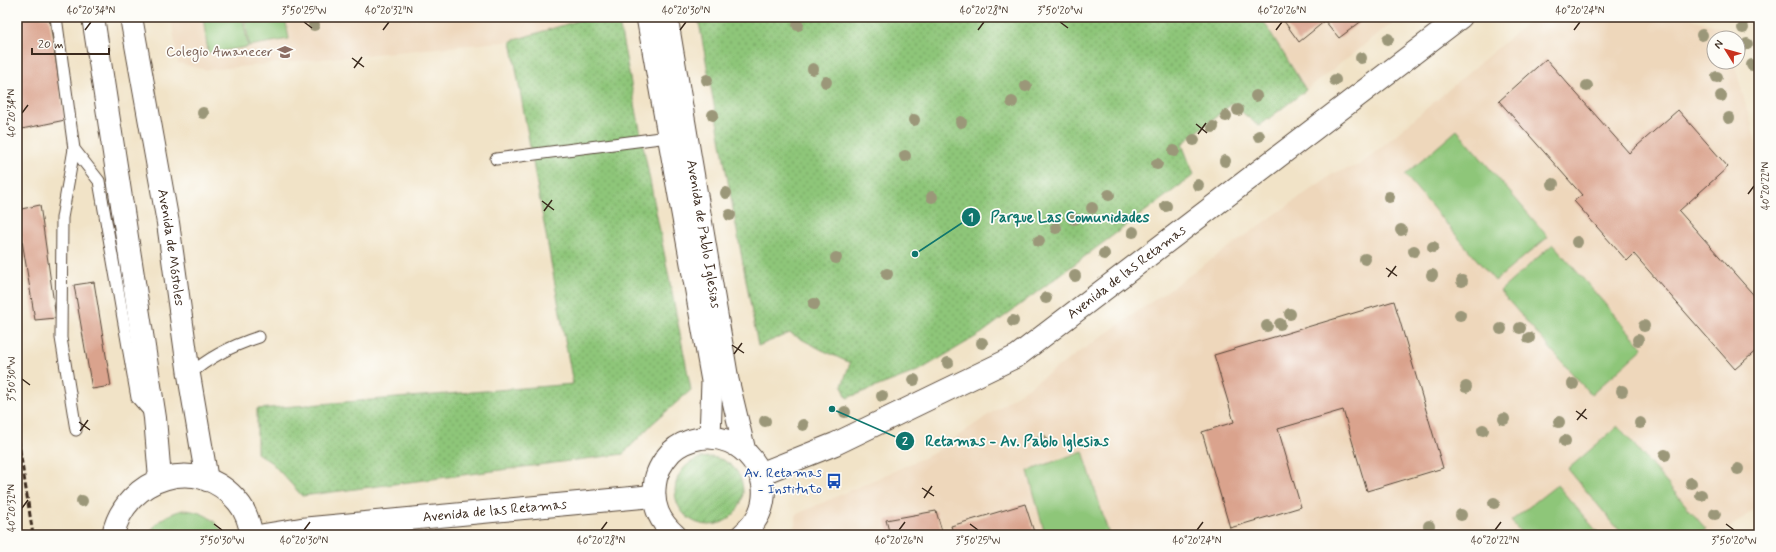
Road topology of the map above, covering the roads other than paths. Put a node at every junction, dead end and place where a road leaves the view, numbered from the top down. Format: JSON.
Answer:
{"nodes":[{"id":1,"x":56,"y":17,"type":"edge"},
{"id":2,"x":92,"y":17,"type":"edge"},
{"id":3,"x":131,"y":17,"type":"edge"},
{"id":4,"x":647,"y":17,"type":"edge"},
{"id":5,"x":667,"y":17,"type":"edge"},
{"id":6,"x":1461,"y":17,"type":"edge"},
{"id":7,"x":668,"y":137,"type":"junction"},
{"id":8,"x":74,"y":149,"type":"junction"},
{"id":9,"x":496,"y":159,"type":"dead end"},
{"id":10,"x":259,"y":337,"type":"dead end"},
{"id":11,"x":189,"y":375,"type":"junction"},
{"id":12,"x":155,"y":418,"type":"junction"},
{"id":13,"x":76,"y":430,"type":"dead end"},
{"id":14,"x":710,"y":437,"type":"junction"},
{"id":15,"x":745,"y":451,"type":"junction"},
{"id":16,"x":760,"y":474,"type":"junction"},
{"id":17,"x":160,"y":479,"type":"junction"},
{"id":18,"x":207,"y":480,"type":"junction"},
{"id":19,"x":653,"y":496,"type":"junction"},
{"id":20,"x":759,"y":513,"type":"junction"},
{"id":21,"x":113,"y":535,"type":"edge"},
{"id":22,"x":252,"y":535,"type":"edge"},
{"id":23,"x":264,"y":535,"type":"edge"},
{"id":24,"x":675,"y":535,"type":"edge"},
{"id":25,"x":742,"y":535,"type":"edge"},
{"id":26,"x":761,"y":535,"type":"edge"}],
"edges":[{"from":1,"to":8,"type":"lane"},
{"from":2,"to":12,"type":"street"},
{"from":3,"to":11,"type":"street","name":"Avenida de Móstoles"},
{"from":4,"to":7,"type":"street","name":"Avenida de Pablo Iglesias"},
{"from":5,"to":15,"type":"street","name":"Avenida de Pablo Iglesias"},
{"from":6,"to":16,"type":"street","name":"Avenida de las Retamas"},
{"from":7,"to":9,"type":"lane"},
{"from":7,"to":14,"type":"street","name":"Avenida de Pablo Iglesias"},
{"from":8,"to":12,"type":"lane"},
{"from":8,"to":13,"type":"lane"},
{"from":10,"to":11,"type":"lane"},
{"from":11,"to":18,"type":"street","name":"Avenida de Móstoles"},
{"from":12,"to":17,"type":"street"},
{"from":14,"to":15,"type":"street"},
{"from":14,"to":19,"type":"street"},
{"from":15,"to":16,"type":"street"},
{"from":16,"to":20,"type":"street"},
{"from":17,"to":18,"type":"street"},
{"from":17,"to":21,"type":"street"},
{"from":18,"to":22,"type":"street"},
{"from":19,"to":23,"type":"street","name":"Avenida de las Retamas"},
{"from":19,"to":24,"type":"street"},
{"from":20,"to":25,"type":"street"},
{"from":20,"to":26,"type":"street"}]}
